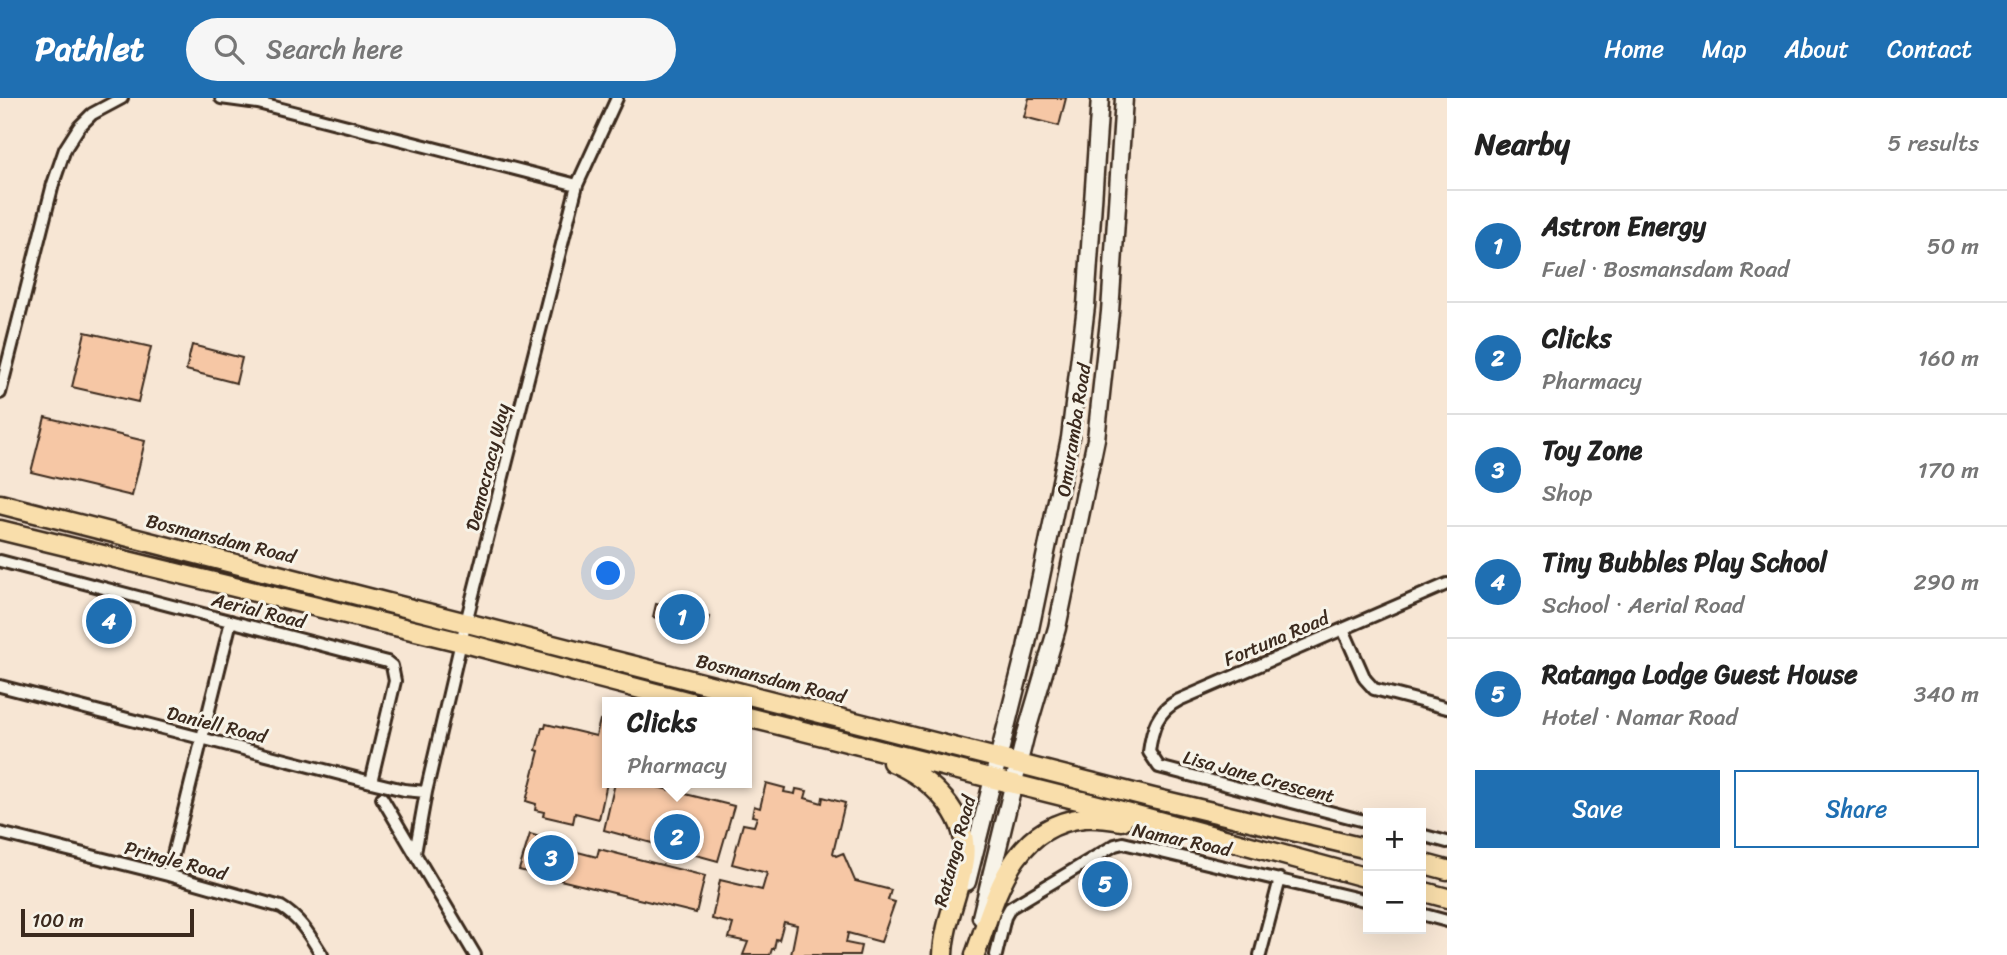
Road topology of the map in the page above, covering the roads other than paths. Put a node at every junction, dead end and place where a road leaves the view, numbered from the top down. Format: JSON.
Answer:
{"nodes":[{"id":1,"x":122,"y":98,"type":"edge"},
{"id":2,"x":221,"y":98,"type":"edge"},
{"id":3,"x":617,"y":98,"type":"edge"},
{"id":4,"x":1100,"y":98,"type":"edge"},
{"id":5,"x":1124,"y":98,"type":"edge"},
{"id":6,"x":577,"y":185,"type":"junction"},
{"id":7,"x":0,"y":393,"type":"edge"},
{"id":8,"x":0,"y":504,"type":"edge"},
{"id":9,"x":0,"y":530,"type":"edge"},
{"id":10,"x":0,"y":561,"type":"edge"},
{"id":11,"x":1447,"y":584,"type":"edge"},
{"id":12,"x":231,"y":621,"type":"junction"},
{"id":13,"x":466,"y":622,"type":"junction"},
{"id":14,"x":1343,"y":629,"type":"junction"},
{"id":15,"x":461,"y":642,"type":"junction"},
{"id":16,"x":0,"y":686,"type":"edge"},
{"id":17,"x":671,"y":697,"type":"edge"},
{"id":18,"x":1447,"y":708,"type":"edge"},
{"id":19,"x":752,"y":718,"type":"edge"},
{"id":20,"x":201,"y":738,"type":"junction"},
{"id":21,"x":847,"y":743,"type":"junction"},
{"id":22,"x":1149,"y":752,"type":"joint"},
{"id":23,"x":1000,"y":757,"type":"junction"},
{"id":24,"x":1020,"y":762,"type":"junction"},
{"id":25,"x":994,"y":780,"type":"junction"},
{"id":26,"x":371,"y":782,"type":"junction"},
{"id":27,"x":1015,"y":785,"type":"junction"},
{"id":28,"x":426,"y":792,"type":"junction"},
{"id":29,"x":382,"y":799,"type":"dead end"},
{"id":30,"x":1363,"y":821,"type":"edge"},
{"id":31,"x":1174,"y":826,"type":"junction"},
{"id":32,"x":0,"y":833,"type":"edge"},
{"id":33,"x":1426,"y":836,"type":"edge"},
{"id":34,"x":1447,"y":842,"type":"edge"},
{"id":35,"x":1363,"y":848,"type":"edge"},
{"id":36,"x":415,"y":853,"type":"junction"},
{"id":37,"x":1426,"y":864,"type":"edge"},
{"id":38,"x":1447,"y":870,"type":"edge"},
{"id":39,"x":168,"y":875,"type":"junction"},
{"id":40,"x":1363,"y":877,"type":"edge"},
{"id":41,"x":1280,"y":879,"type":"junction"},
{"id":42,"x":1426,"y":892,"type":"edge"},
{"id":43,"x":1447,"y":898,"type":"edge"},
{"id":44,"x":1363,"y":900,"type":"edge"},
{"id":45,"x":1426,"y":915,"type":"edge"},
{"id":46,"x":1447,"y":921,"type":"edge"},
{"id":47,"x":322,"y":955,"type":"edge"},
{"id":48,"x":475,"y":955,"type":"edge"},
{"id":49,"x":945,"y":955,"type":"edge"},
{"id":50,"x":973,"y":955,"type":"edge"},
{"id":51,"x":996,"y":955,"type":"edge"},
{"id":52,"x":1260,"y":955,"type":"edge"}],
"edges":[{"from":1,"to":7,"type":"street"},
{"from":2,"to":6,"type":"street"},
{"from":3,"to":6,"type":"street","name":"Democracy Way"},
{"from":4,"to":23,"type":"main road","name":"Omuramba Road"},
{"from":5,"to":24,"type":"main road","name":"Omuramba Road"},
{"from":6,"to":13,"type":"street","name":"Democracy Way"},
{"from":8,"to":13,"type":"main road","name":"Bosmansdam Road"},
{"from":9,"to":15,"type":"main road"},
{"from":10,"to":12,"type":"street","name":"Aerial Road"},
{"from":11,"to":14,"type":"street","name":"Fortuna Road"},
{"from":12,"to":20,"type":"street"},
{"from":12,"to":26,"type":"street","name":"Aerial Road"},
{"from":13,"to":15,"type":"street","name":"Democracy Way"},
{"from":13,"to":23,"type":"main road","name":"Bosmansdam Road"},
{"from":14,"to":18,"type":"street"},
{"from":14,"to":22,"type":"street","name":"Fortuna Road"},
{"from":15,"to":17,"type":"main road"},
{"from":15,"to":28,"type":"street","name":"Democracy Way"},
{"from":16,"to":20,"type":"street","name":"Daniell Road"},
{"from":19,"to":21,"type":"main road"},
{"from":20,"to":26,"type":"street","name":"Daniell Road"},
{"from":20,"to":39,"type":"street"},
{"from":21,"to":25,"type":"main road"},
{"from":21,"to":49,"type":"main road"},
{"from":22,"to":30,"type":"street","name":"Lisa Jane Crescent"},
{"from":23,"to":24,"type":"main road","name":"Bosmansdam Road"},
{"from":23,"to":25,"type":"main road","name":"Ratanga Road"},
{"from":24,"to":27,"type":"main road"},
{"from":24,"to":35,"type":"main road","name":"Bosmansdam Road"},
{"from":25,"to":27,"type":"main road"},
{"from":25,"to":49,"type":"main road","name":"Ratanga Road"},
{"from":26,"to":28,"type":"street","name":"Daniell Road"},
{"from":27,"to":31,"type":"main road"},
{"from":27,"to":50,"type":"main road"},
{"from":28,"to":36,"type":"street","name":"Democracy Way"},
{"from":29,"to":36,"type":"street"},
{"from":31,"to":40,"type":"main road"},
{"from":31,"to":50,"type":"main road"},
{"from":32,"to":39,"type":"street","name":"Pringle Road"},
{"from":33,"to":34,"type":"street"},
{"from":36,"to":48,"type":"street"},
{"from":37,"to":38,"type":"main road"},
{"from":39,"to":47,"type":"street","name":"Pringle Road"},
{"from":41,"to":44,"type":"street","name":"Namar Road"},
{"from":41,"to":51,"type":"street","name":"Namar Road"},
{"from":41,"to":52,"type":"street"},
{"from":42,"to":43,"type":"main road"},
{"from":45,"to":46,"type":"street"}]}
